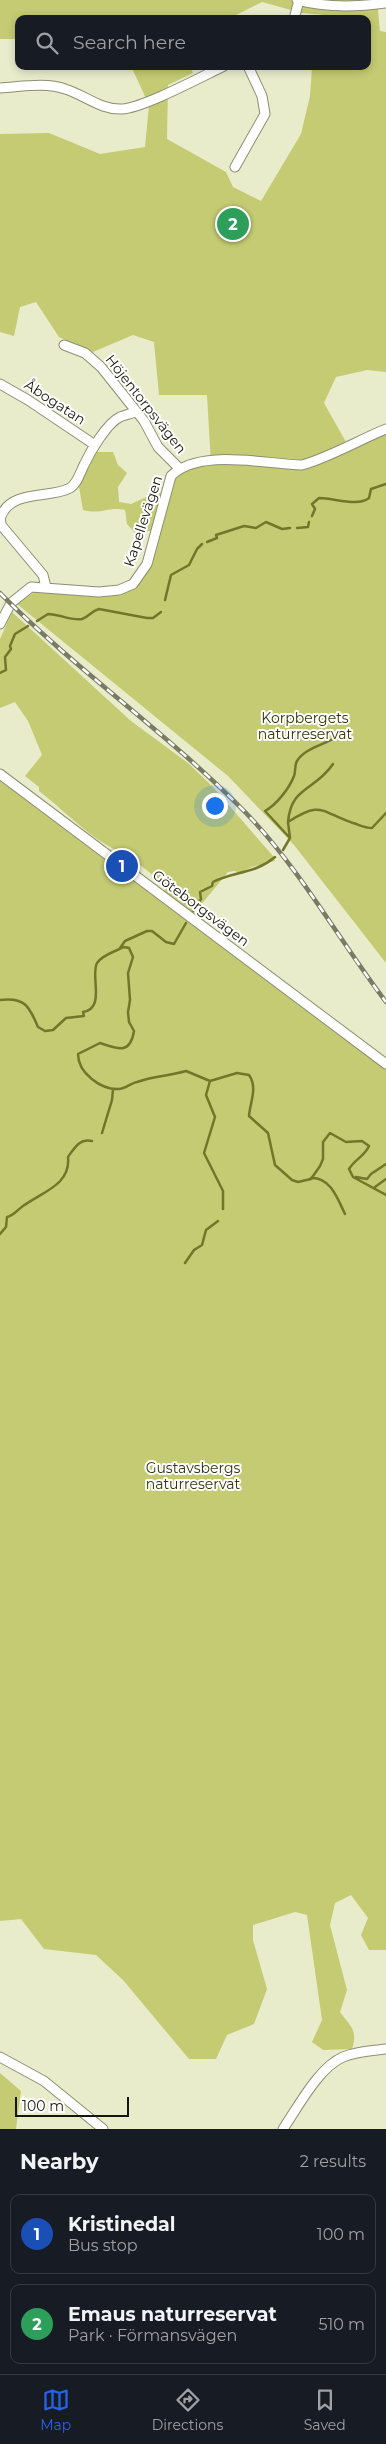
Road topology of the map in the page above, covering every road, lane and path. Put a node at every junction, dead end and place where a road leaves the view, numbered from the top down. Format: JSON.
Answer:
{"nodes":[{"id":1,"x":298,"y":0,"type":"edge"},
{"id":2,"x":364,"y":3,"type":"edge"},
{"id":3,"x":386,"y":3,"type":"edge"},
{"id":4,"x":295,"y":15,"type":"edge"},
{"id":5,"x":215,"y":70,"type":"edge"},
{"id":6,"x":250,"y":70,"type":"edge"},
{"id":7,"x":0,"y":88,"type":"edge"},
{"id":8,"x":235,"y":167,"type":"dead end"},
{"id":9,"x":64,"y":344,"type":"dead end"},
{"id":10,"x":0,"y":384,"type":"edge"},
{"id":11,"x":135,"y":412,"type":"junction"},
{"id":12,"x":386,"y":429,"type":"edge"},
{"id":13,"x":95,"y":445,"type":"junction"},
{"id":14,"x":179,"y":468,"type":"junction"},
{"id":15,"x":1,"y":515,"type":"edge"},
{"id":16,"x":46,"y":586,"type":"junction"},
{"id":17,"x":0,"y":624,"type":"edge"},
{"id":18,"x":0,"y":774,"type":"edge"},
{"id":19,"x":386,"y":1064,"type":"edge"},
{"id":20,"x":386,"y":2049,"type":"edge"},
{"id":21,"x":0,"y":2057,"type":"edge"},
{"id":22,"x":104,"y":2129,"type":"edge"},
{"id":23,"x":283,"y":2129,"type":"edge"}],
"edges":[{"from":1,"to":2,"type":"street"},
{"from":1,"to":4,"type":"street"},
{"from":2,"to":3,"type":"street"},
{"from":5,"to":7,"type":"street"},
{"from":6,"to":8,"type":"street"},
{"from":9,"to":11,"type":"street","name":"Höjentorpsvägen"},
{"from":10,"to":13,"type":"street","name":"Åbogatan"},
{"from":11,"to":13,"type":"street"},
{"from":11,"to":14,"type":"street","name":"Höjentorpsvägen"},
{"from":12,"to":14,"type":"street","name":"Kapellevägen"},
{"from":13,"to":15,"type":"street"},
{"from":14,"to":16,"type":"street","name":"Kapellevägen"},
{"from":15,"to":16,"type":"street"},
{"from":16,"to":17,"type":"street","name":"Kapellevägen"},
{"from":18,"to":19,"type":"street","name":"Göteborgsvägen"},
{"from":20,"to":23,"type":"street"},
{"from":21,"to":22,"type":"street"}]}
